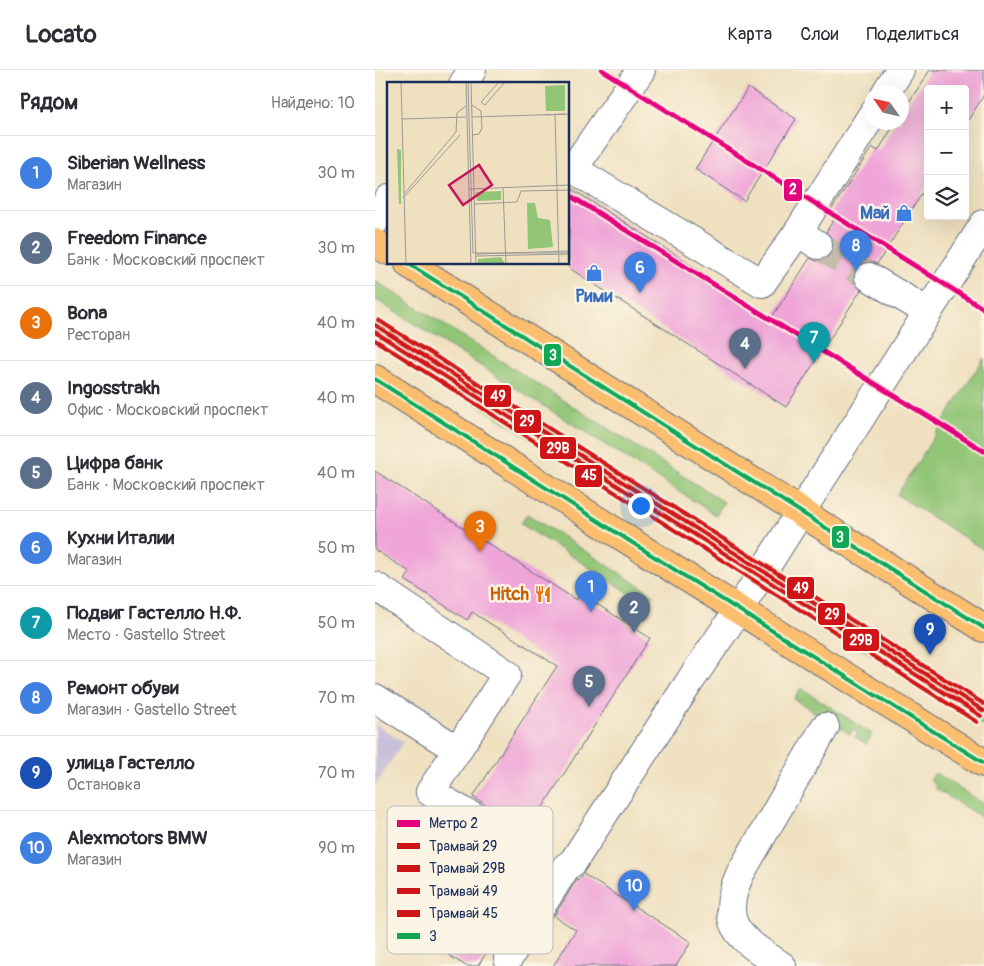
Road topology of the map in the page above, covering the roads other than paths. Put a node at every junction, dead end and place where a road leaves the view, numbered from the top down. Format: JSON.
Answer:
{"nodes":[{"id":1,"x":472,"y":70,"type":"edge"},
{"id":2,"x":641,"y":70,"type":"edge"},
{"id":3,"x":900,"y":70,"type":"edge"},
{"id":4,"x":464,"y":82,"type":"edge"},
{"id":5,"x":890,"y":85,"type":"edge"},
{"id":6,"x":864,"y":129,"type":"edge"},
{"id":7,"x":387,"y":202,"type":"edge"},
{"id":8,"x":375,"y":221,"type":"edge"},
{"id":9,"x":984,"y":224,"type":"edge"},
{"id":10,"x":375,"y":243,"type":"edge"},
{"id":11,"x":387,"y":250,"type":"edge"},
{"id":12,"x":411,"y":265,"type":"edge"},
{"id":13,"x":869,"y":277,"type":"tunnel mouth"},
{"id":14,"x":928,"y":312,"type":"junction"},
{"id":15,"x":375,"y":379,"type":"edge"},
{"id":16,"x":801,"y":512,"type":"junction"},
{"id":17,"x":375,"y":586,"type":"edge"},
{"id":18,"x":739,"y":609,"type":"junction"},
{"id":19,"x":984,"y":628,"type":"edge"},
{"id":20,"x":375,"y":698,"type":"edge"},
{"id":21,"x":825,"y":727,"type":"dead end"},
{"id":22,"x":458,"y":750,"type":"junction"},
{"id":23,"x":984,"y":763,"type":"edge"},
{"id":24,"x":454,"y":806,"type":"edge"},
{"id":25,"x":553,"y":888,"type":"edge"},
{"id":26,"x":511,"y":954,"type":"edge"},
{"id":27,"x":508,"y":959,"type":"dead end"},
{"id":28,"x":782,"y":966,"type":"edge"}],
"edges":[{"from":1,"to":4,"type":"street"},
{"from":2,"to":6,"type":"street"},
{"from":3,"to":5,"type":"street"},
{"from":7,"to":8,"type":"street"},
{"from":9,"to":14,"type":"street"},
{"from":10,"to":11,"type":"main road"},
{"from":12,"to":16,"type":"main road"},
{"from":13,"to":14,"type":"street"},
{"from":14,"to":16,"type":"street"},
{"from":15,"to":18,"type":"main road"},
{"from":16,"to":18,"type":"street"},
{"from":16,"to":19,"type":"main road"},
{"from":17,"to":22,"type":"street"},
{"from":18,"to":23,"type":"main road"},
{"from":18,"to":25,"type":"street"},
{"from":20,"to":22,"type":"street"},
{"from":21,"to":28,"type":"street"},
{"from":22,"to":24,"type":"street"},
{"from":26,"to":27,"type":"street"}]}
